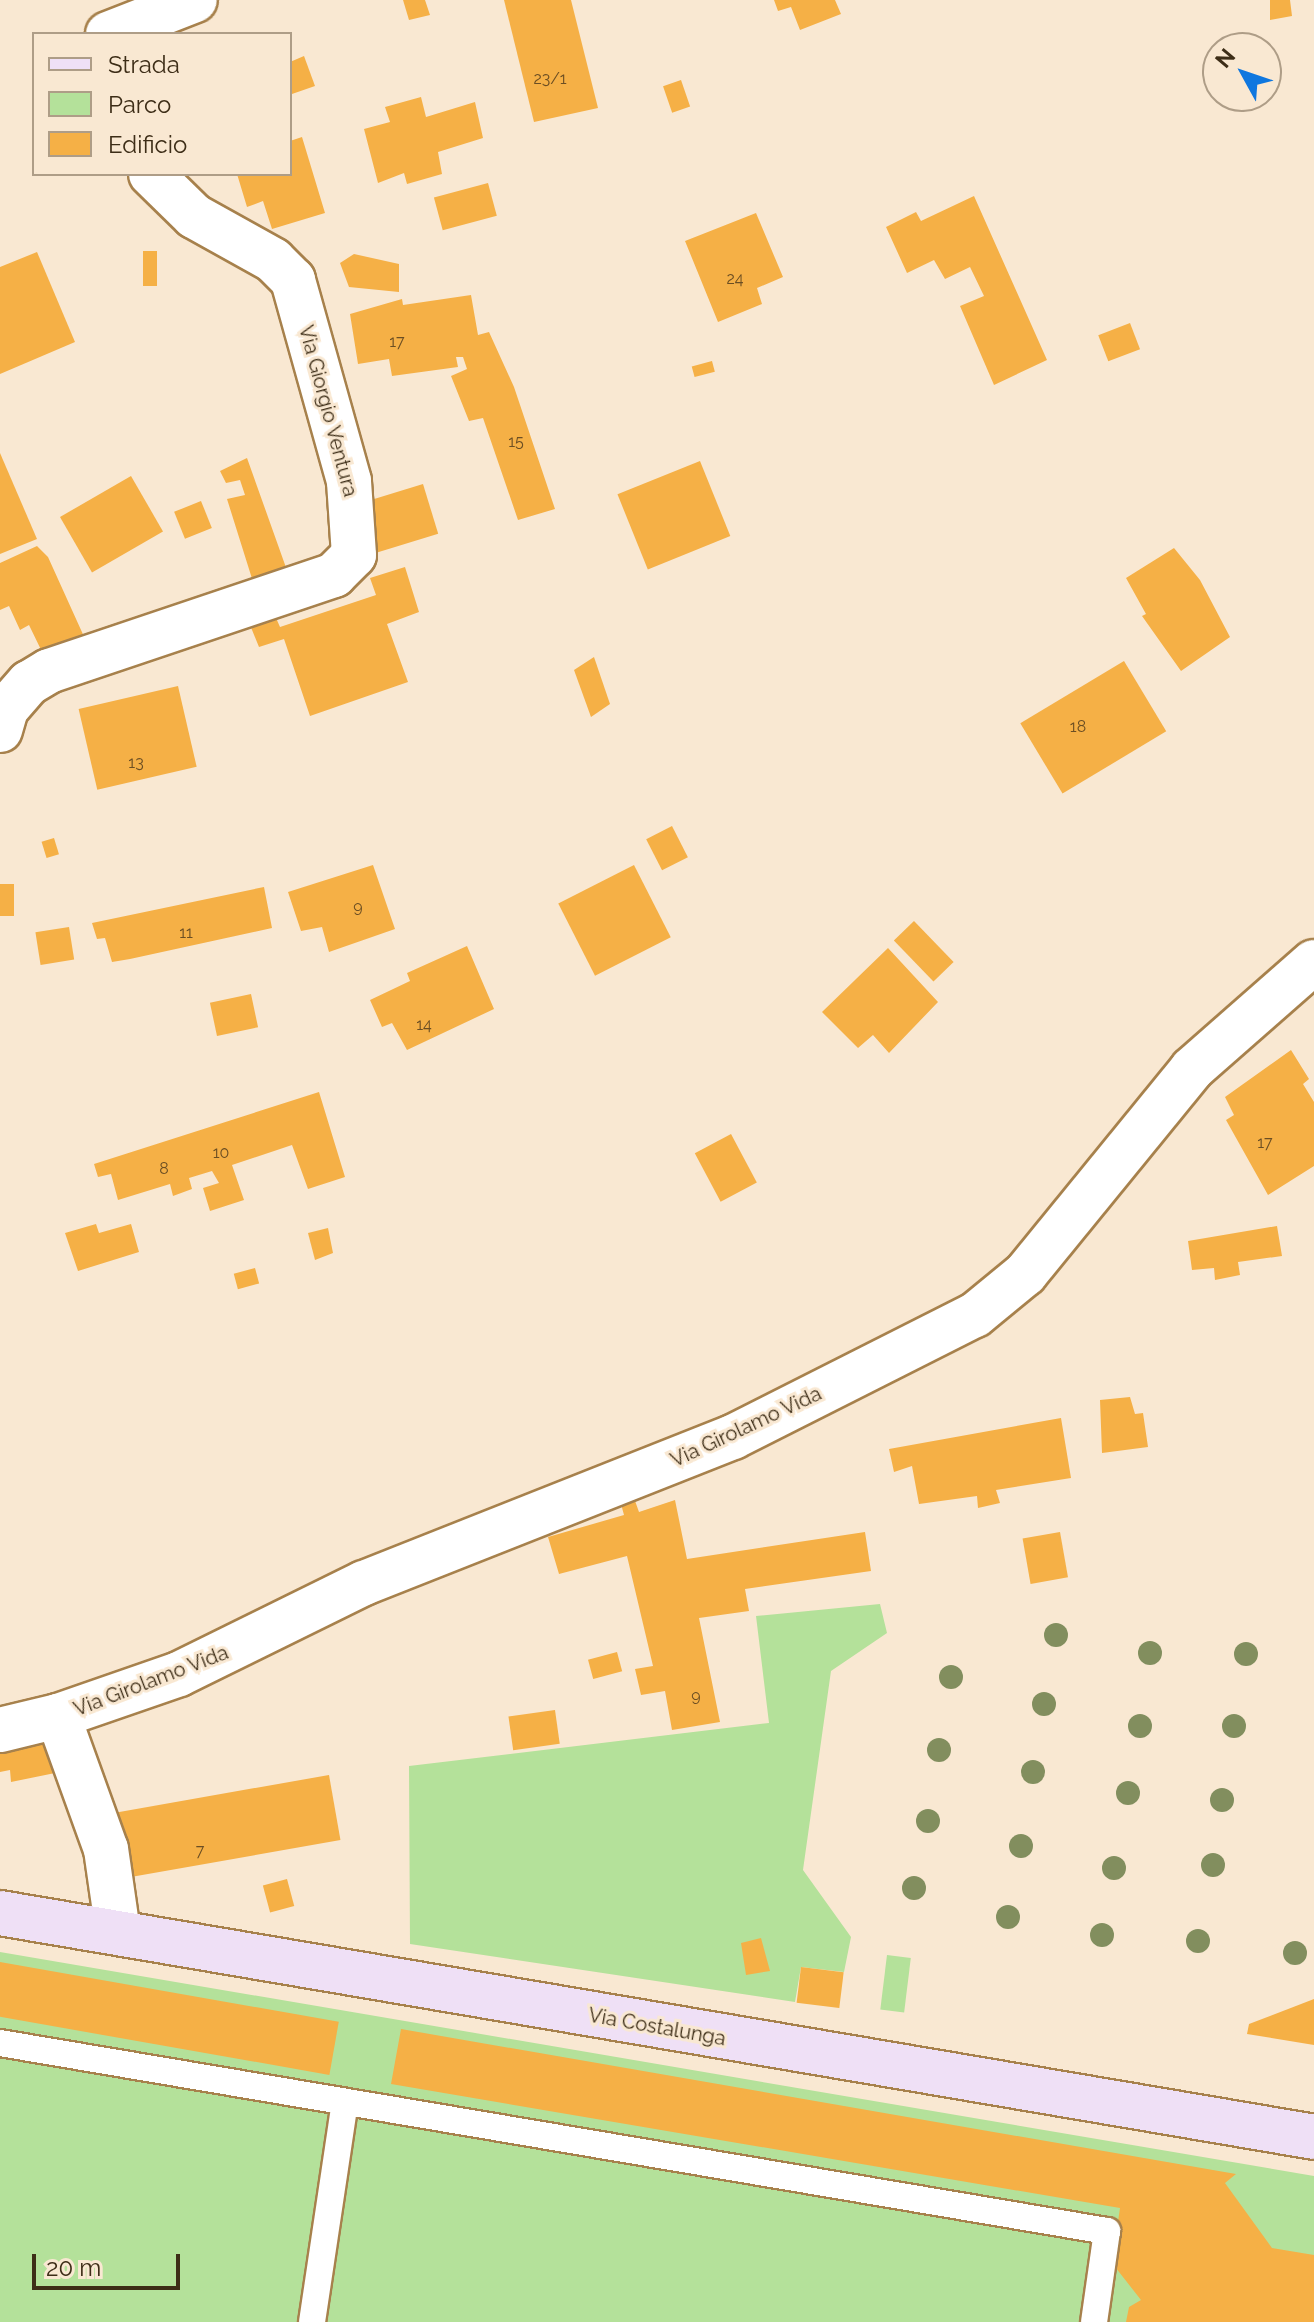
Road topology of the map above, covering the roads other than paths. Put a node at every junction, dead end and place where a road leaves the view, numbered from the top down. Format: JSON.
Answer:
{"nodes":[{"id":1,"x":195,"y":0,"type":"edge"},
{"id":2,"x":113,"y":32,"type":"edge"},
{"id":3,"x":153,"y":176,"type":"edge"},
{"id":4,"x":0,"y":730,"type":"edge"},
{"id":5,"x":1314,"y":962,"type":"edge"},
{"id":6,"x":58,"y":1716,"type":"junction"},
{"id":7,"x":0,"y":1730,"type":"edge"},
{"id":8,"x":0,"y":1913,"type":"edge"},
{"id":9,"x":118,"y":1932,"type":"junction"},
{"id":10,"x":0,"y":2043,"type":"edge"},
{"id":11,"x":345,"y":2102,"type":"junction"},
{"id":12,"x":1314,"y":2137,"type":"edge"},
{"id":13,"x":312,"y":2322,"type":"edge"},
{"id":14,"x":1094,"y":2322,"type":"edge"}],
"edges":[{"from":1,"to":2,"type":"street"},
{"from":3,"to":4,"type":"street","name":"Via Giorgio Ventura"},
{"from":5,"to":6,"type":"street","name":"Via Girolamo Vida"},
{"from":6,"to":7,"type":"street","name":"Via Girolamo Vida"},
{"from":6,"to":9,"type":"street","name":"Via Girolamo Vida"},
{"from":8,"to":9,"type":"street","name":"Via Costalunga"},
{"from":9,"to":12,"type":"street","name":"Via Costalunga"},
{"from":10,"to":11,"type":"lane"},
{"from":11,"to":13,"type":"lane"},
{"from":11,"to":14,"type":"lane"}]}
